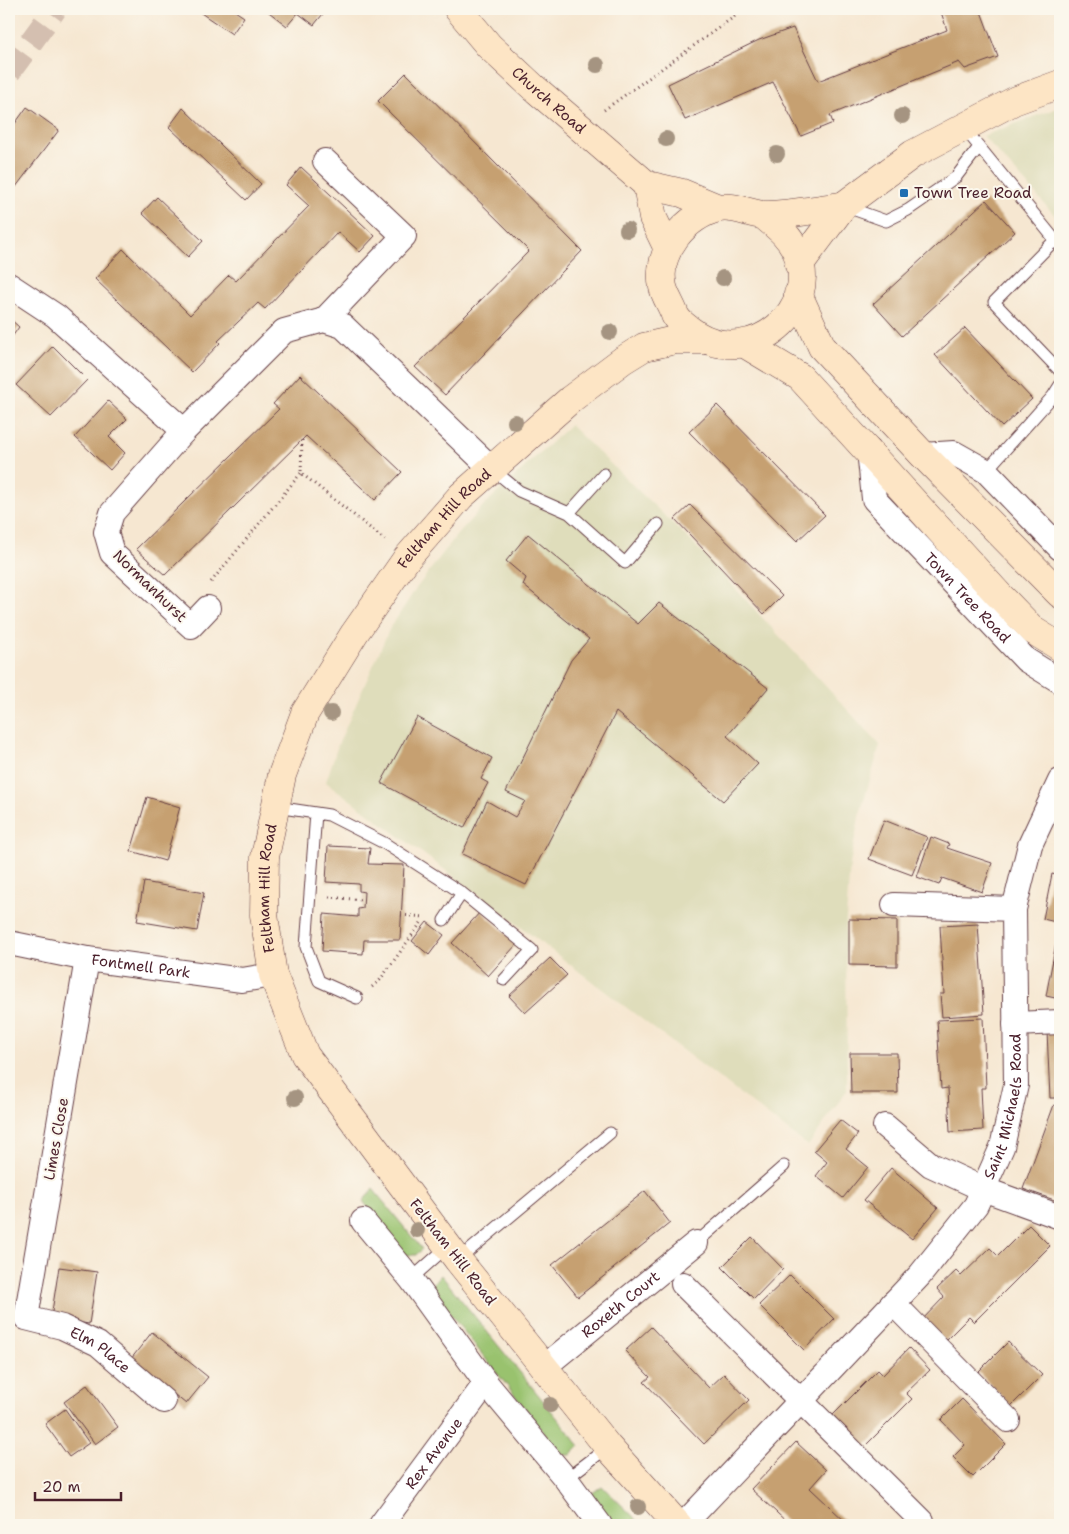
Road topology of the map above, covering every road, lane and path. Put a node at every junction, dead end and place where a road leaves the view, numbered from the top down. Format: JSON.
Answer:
{"nodes":[{"id":1,"x":458,"y":9,"type":"edge"},
{"id":2,"x":745,"y":9,"type":"edge"},
{"id":3,"x":1060,"y":84,"type":"edge"},
{"id":4,"x":585,"y":134,"type":"junction"},
{"id":5,"x":971,"y":136,"type":"junction"},
{"id":6,"x":325,"y":161,"type":"dead end"},
{"id":7,"x":647,"y":186,"type":"junction"},
{"id":8,"x":843,"y":206,"type":"junction"},
{"id":9,"x":718,"y":208,"type":"junction"},
{"id":10,"x":763,"y":215,"type":"junction"},
{"id":11,"x":1057,"y":243,"type":"edge"},
{"id":12,"x":668,"y":249,"type":"junction"},
{"id":13,"x":799,"y":265,"type":"junction"},
{"id":14,"x":9,"y":285,"type":"edge"},
{"id":15,"x":798,"y":294,"type":"junction"},
{"id":16,"x":671,"y":303,"type":"junction"},
{"id":17,"x":324,"y":320,"type":"junction"},
{"id":18,"x":706,"y":340,"type":"junction"},
{"id":19,"x":745,"y":344,"type":"junction"},
{"id":20,"x":644,"y":347,"type":"junction"},
{"id":21,"x":1060,"y":371,"type":"edge"},
{"id":22,"x":1060,"y":385,"type":"edge"},
{"id":23,"x":184,"y":431,"type":"junction"},
{"id":24,"x":302,"y":440,"type":"dead end"},
{"id":25,"x":869,"y":450,"type":"junction"},
{"id":26,"x":923,"y":455,"type":"junction"},
{"id":27,"x":491,"y":468,"type":"junction"},
{"id":28,"x":986,"y":471,"type":"junction"},
{"id":29,"x":301,"y":473,"type":"junction"},
{"id":30,"x":604,"y":474,"type":"dead end"},
{"id":31,"x":569,"y":513,"type":"junction"},
{"id":32,"x":658,"y":524,"type":"dead end"},
{"id":33,"x":1060,"y":548,"type":"edge"},
{"id":34,"x":407,"y":558,"type":"junction"},
{"id":35,"x":1060,"y":594,"type":"edge"},
{"id":36,"x":208,"y":608,"type":"joint"},
{"id":37,"x":1060,"y":647,"type":"edge"},
{"id":38,"x":1060,"y":681,"type":"edge"},
{"id":39,"x":1060,"y":782,"type":"edge"},
{"id":40,"x":276,"y":807,"type":"junction"},
{"id":41,"x":316,"y":813,"type":"junction"},
{"id":42,"x":462,"y":893,"type":"junction"},
{"id":43,"x":310,"y":896,"type":"junction"},
{"id":44,"x":363,"y":900,"type":"dead end"},
{"id":45,"x":894,"y":905,"type":"dead end"},
{"id":46,"x":1014,"y":909,"type":"junction"},
{"id":47,"x":401,"y":915,"type":"dead end"},
{"id":48,"x":425,"y":917,"type":"junction"},
{"id":49,"x":444,"y":920,"type":"joint"},
{"id":50,"x":9,"y":943,"type":"edge"},
{"id":51,"x":87,"y":959,"type":"junction"},
{"id":52,"x":273,"y":975,"type":"junction"},
{"id":53,"x":504,"y":980,"type":"dead end"},
{"id":54,"x":357,"y":998,"type":"joint"},
{"id":55,"x":1060,"y":1022,"type":"edge"},
{"id":56,"x":1015,"y":1024,"type":"junction"},
{"id":57,"x":885,"y":1126,"type":"dead end"},
{"id":58,"x":610,"y":1133,"type":"dead end"},
{"id":59,"x":784,"y":1166,"type":"dead end"},
{"id":60,"x":983,"y":1189,"type":"junction"},
{"id":61,"x":1060,"y":1217,"type":"edge"},
{"id":62,"x":363,"y":1222,"type":"dead end"},
{"id":63,"x":696,"y":1243,"type":"joint"},
{"id":64,"x":453,"y":1253,"type":"junction"},
{"id":65,"x":410,"y":1278,"type":"junction"},
{"id":66,"x":683,"y":1284,"type":"dead end"},
{"id":67,"x":893,"y":1303,"type":"junction"},
{"id":68,"x":26,"y":1318,"type":"joint"},
{"id":69,"x":544,"y":1367,"type":"junction"},
{"id":70,"x":486,"y":1382,"type":"junction"},
{"id":71,"x":800,"y":1400,"type":"junction"},
{"id":72,"x":164,"y":1401,"type":"dead end"},
{"id":73,"x":1008,"y":1420,"type":"dead end"},
{"id":74,"x":608,"y":1447,"type":"junction"},
{"id":75,"x":566,"y":1479,"type":"junction"},
{"id":76,"x":922,"y":1521,"type":"dead end"},
{"id":77,"x":381,"y":1525,"type":"edge"},
{"id":78,"x":600,"y":1525,"type":"edge"},
{"id":79,"x":678,"y":1525,"type":"edge"},
{"id":80,"x":684,"y":1525,"type":"edge"}],
"edges":[{"from":1,"to":4,"type":"main road","name":"Church Road"},
{"from":2,"to":4,"type":"path"},
{"from":3,"to":5,"type":"main road"},
{"from":4,"to":7,"type":"main road","name":"Church Road"},
{"from":5,"to":8,"type":"main road"},
{"from":5,"to":8,"type":"lane"},
{"from":5,"to":11,"type":"lane"},
{"from":6,"to":17,"type":"street"},
{"from":7,"to":9,"type":"main road","name":"Church Road"},
{"from":7,"to":12,"type":"main road"},
{"from":8,"to":10,"type":"main road"},
{"from":8,"to":13,"type":"main road"},
{"from":9,"to":10,"type":"main road"},
{"from":9,"to":12,"type":"main road"},
{"from":10,"to":13,"type":"main road"},
{"from":11,"to":21,"type":"lane"},
{"from":12,"to":16,"type":"main road"},
{"from":13,"to":15,"type":"main road"},
{"from":14,"to":23,"type":"street"},
{"from":15,"to":19,"type":"main road"},
{"from":15,"to":26,"type":"main road"},
{"from":16,"to":18,"type":"main road"},
{"from":16,"to":20,"type":"main road","name":"Feltham Hill Road"},
{"from":17,"to":23,"type":"street","name":"Normanhurst"},
{"from":17,"to":27,"type":"street"},
{"from":18,"to":19,"type":"main road"},
{"from":18,"to":20,"type":"main road","name":"Feltham Hill Road"},
{"from":19,"to":25,"type":"main road","name":"Town Tree Road"},
{"from":20,"to":27,"type":"main road","name":"Feltham Hill Road"},
{"from":22,"to":28,"type":"lane"},
{"from":23,"to":36,"type":"street","name":"Normanhurst"},
{"from":24,"to":29,"type":"path"},
{"from":25,"to":37,"type":"main road","name":"Town Tree Road"},
{"from":25,"to":38,"type":"street","name":"Town Tree Road"},
{"from":26,"to":28,"type":"street"},
{"from":26,"to":35,"type":"main road"},
{"from":27,"to":31,"type":"lane"},
{"from":27,"to":34,"type":"main road","name":"Feltham Hill Road"},
{"from":28,"to":33,"type":"street"},
{"from":29,"to":34,"type":"path"},
{"from":29,"to":36,"type":"path"},
{"from":30,"to":31,"type":"lane"},
{"from":31,"to":32,"type":"lane"},
{"from":34,"to":40,"type":"main road","name":"Feltham Hill Road"},
{"from":39,"to":46,"type":"street","name":"Saint Michaels Road"},
{"from":40,"to":41,"type":"lane"},
{"from":40,"to":52,"type":"main road","name":"Feltham Hill Road"},
{"from":41,"to":42,"type":"lane"},
{"from":41,"to":43,"type":"lane"},
{"from":42,"to":49,"type":"lane"},
{"from":42,"to":53,"type":"lane"},
{"from":43,"to":44,"type":"path"},
{"from":43,"to":54,"type":"lane"},
{"from":45,"to":46,"type":"street"},
{"from":46,"to":56,"type":"street","name":"Saint Michaels Road"},
{"from":47,"to":48,"type":"path"},
{"from":48,"to":49,"type":"path"},
{"from":48,"to":54,"type":"path"},
{"from":50,"to":51,"type":"street","name":"Fontmell Park"},
{"from":51,"to":52,"type":"street","name":"Fontmell Park"},
{"from":51,"to":68,"type":"street","name":"Limes Close"},
{"from":52,"to":64,"type":"main road","name":"Feltham Hill Road"},
{"from":55,"to":56,"type":"street","name":"Saint Michaels Road"},
{"from":56,"to":60,"type":"street","name":"Saint Michaels Road"},
{"from":57,"to":60,"type":"street","name":"Saint Michaels Road"},
{"from":58,"to":64,"type":"lane"},
{"from":59,"to":63,"type":"lane"},
{"from":60,"to":61,"type":"street","name":"Saint Michaels Road"},
{"from":60,"to":67,"type":"street","name":"Saint Michaels Road"},
{"from":62,"to":65,"type":"street"},
{"from":63,"to":69,"type":"street","name":"Roxeth Court"},
{"from":64,"to":65,"type":"lane"},
{"from":64,"to":69,"type":"main road","name":"Feltham Hill Road"},
{"from":65,"to":70,"type":"street"},
{"from":66,"to":71,"type":"street"},
{"from":67,"to":71,"type":"street","name":"Saint Michaels Road"},
{"from":67,"to":73,"type":"street"},
{"from":68,"to":72,"type":"street","name":"Elm Place"},
{"from":69,"to":74,"type":"main road","name":"Feltham Hill Road"},
{"from":70,"to":75,"type":"street"},
{"from":70,"to":77,"type":"street","name":"Rex Avenue"},
{"from":71,"to":76,"type":"street"},
{"from":71,"to":80,"type":"street","name":"Saint Michaels Road"},
{"from":74,"to":75,"type":"lane"},
{"from":74,"to":79,"type":"main road","name":"Feltham Hill Road"},
{"from":75,"to":78,"type":"street"}]}
